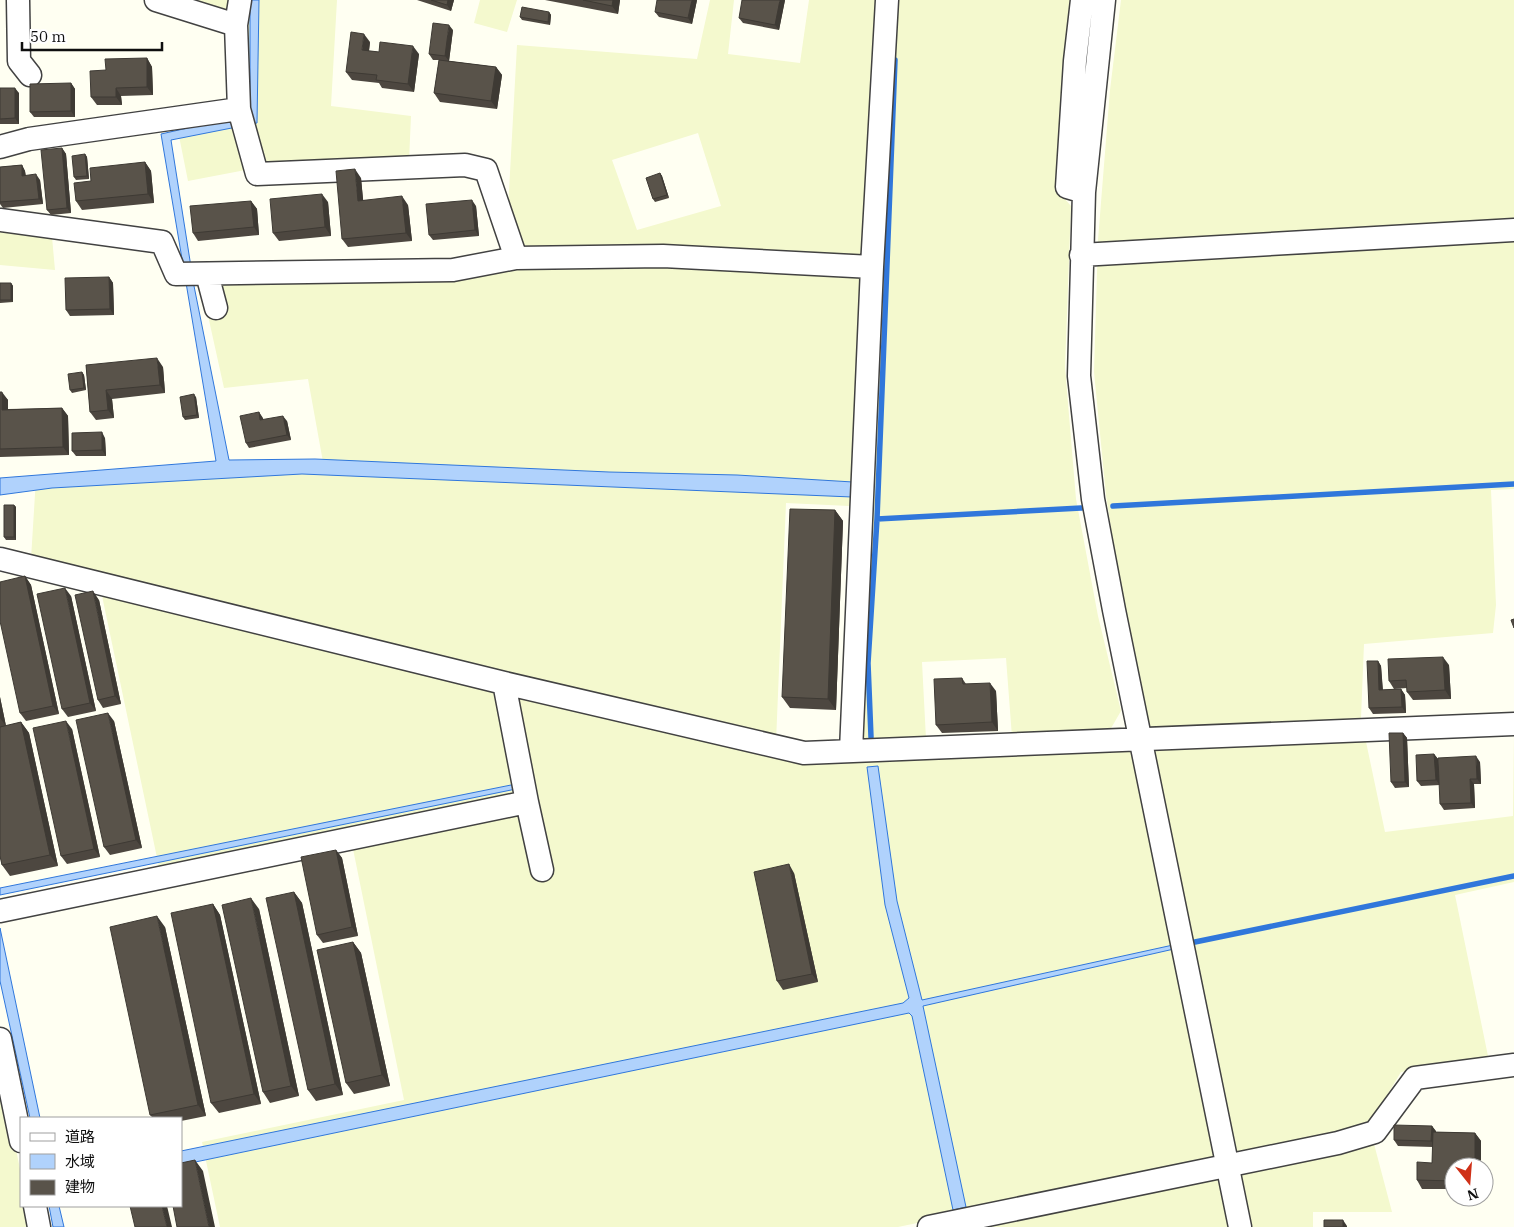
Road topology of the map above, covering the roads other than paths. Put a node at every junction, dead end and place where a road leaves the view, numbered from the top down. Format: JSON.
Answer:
{"nodes":[{"id":1,"x":18,"y":0,"type":"edge"},
{"id":2,"x":156,"y":0,"type":"edge"},
{"id":3,"x":240,"y":0,"type":"edge"},
{"id":4,"x":887,"y":0,"type":"edge"},
{"id":5,"x":1082,"y":0,"type":"edge"},
{"id":6,"x":1104,"y":0,"type":"edge"},
{"id":7,"x":236,"y":25,"type":"junction"},
{"id":8,"x":30,"y":75,"type":"dead end"},
{"id":9,"x":241,"y":119,"type":"junction"},
{"id":10,"x":0,"y":147,"type":"edge"},
{"id":11,"x":1084,"y":192,"type":"junction"},
{"id":12,"x":0,"y":220,"type":"edge"},
{"id":13,"x":1514,"y":230,"type":"edge"},
{"id":14,"x":1081,"y":255,"type":"junction"},
{"id":15,"x":516,"y":258,"type":"junction"},
{"id":16,"x":872,"y":267,"type":"junction"},
{"id":17,"x":204,"y":274,"type":"junction"},
{"id":18,"x":216,"y":308,"type":"dead end"},
{"id":19,"x":0,"y":559,"type":"edge"},
{"id":20,"x":504,"y":683,"type":"junction"},
{"id":21,"x":1514,"y":724,"type":"edge"},
{"id":22,"x":1141,"y":741,"type":"junction"},
{"id":23,"x":851,"y":750,"type":"junction"},
{"id":24,"x":527,"y":802,"type":"junction"},
{"id":25,"x":542,"y":870,"type":"dead end"},
{"id":26,"x":0,"y":911,"type":"edge"},
{"id":27,"x":0,"y":1038,"type":"edge"},
{"id":28,"x":1514,"y":1065,"type":"edge"},
{"id":29,"x":7,"y":1104,"type":"edge"},
{"id":30,"x":20,"y":1137,"type":"edge"},
{"id":31,"x":1228,"y":1166,"type":"junction"},
{"id":32,"x":35,"y":1207,"type":"edge"},
{"id":33,"x":39,"y":1227,"type":"edge"},
{"id":34,"x":929,"y":1227,"type":"edge"},
{"id":35,"x":1240,"y":1227,"type":"edge"}],
"edges":[{"from":1,"to":8,"type":"street"},
{"from":2,"to":7,"type":"street"},
{"from":3,"to":7,"type":"street"},
{"from":4,"to":16,"type":"street"},
{"from":5,"to":11,"type":"street"},
{"from":6,"to":11,"type":"street"},
{"from":7,"to":9,"type":"street"},
{"from":9,"to":10,"type":"street"},
{"from":9,"to":15,"type":"street"},
{"from":11,"to":14,"type":"street"},
{"from":12,"to":17,"type":"street"},
{"from":13,"to":14,"type":"street"},
{"from":14,"to":22,"type":"street"},
{"from":15,"to":16,"type":"street"},
{"from":15,"to":17,"type":"street"},
{"from":16,"to":23,"type":"street"},
{"from":17,"to":18,"type":"street"},
{"from":19,"to":20,"type":"street"},
{"from":20,"to":23,"type":"street"},
{"from":20,"to":24,"type":"street"},
{"from":21,"to":22,"type":"street"},
{"from":22,"to":23,"type":"street"},
{"from":22,"to":31,"type":"street"},
{"from":24,"to":25,"type":"street"},
{"from":24,"to":26,"type":"street"},
{"from":27,"to":29,"type":"street"},
{"from":28,"to":31,"type":"street"},
{"from":29,"to":30,"type":"street"},
{"from":31,"to":34,"type":"street"},
{"from":31,"to":35,"type":"street"},
{"from":32,"to":33,"type":"street"}]}
